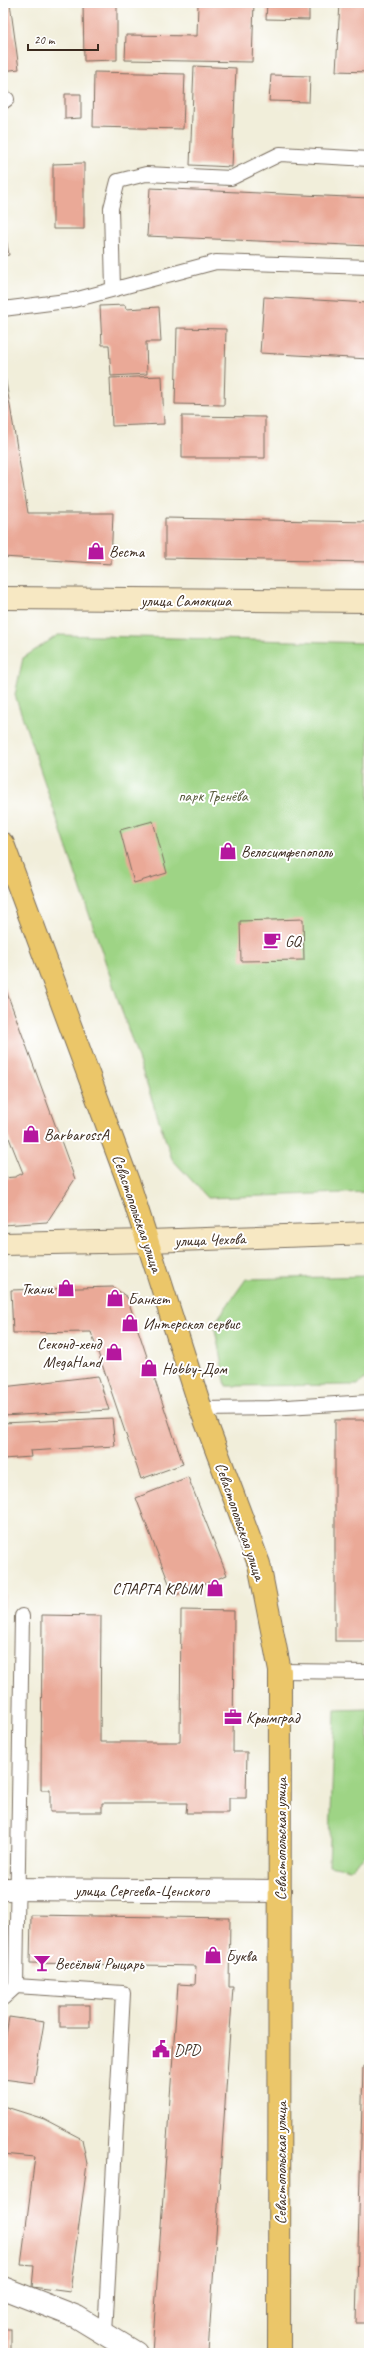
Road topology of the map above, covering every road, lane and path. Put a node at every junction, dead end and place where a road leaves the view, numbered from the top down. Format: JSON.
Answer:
{"nodes":[{"id":1,"x":369,"y":159,"type":"edge"},
{"id":2,"x":369,"y":267,"type":"edge"},
{"id":3,"x":113,"y":289,"type":"junction"},
{"id":4,"x":3,"y":309,"type":"edge"},
{"id":5,"x":3,"y":598,"type":"edge"},
{"id":6,"x":369,"y":601,"type":"edge"},
{"id":7,"x":3,"y":844,"type":"edge"},
{"id":8,"x":369,"y":1233,"type":"edge"},
{"id":9,"x":149,"y":1241,"type":"junction"},
{"id":10,"x":3,"y":1244,"type":"edge"},
{"id":11,"x":369,"y":1402,"type":"edge"},
{"id":12,"x":201,"y":1410,"type":"junction"},
{"id":13,"x":22,"y":1616,"type":"dead end"},
{"id":14,"x":280,"y":1671,"type":"junction"},
{"id":15,"x":369,"y":1672,"type":"edge"},
{"id":16,"x":10,"y":1889,"type":"edge"},
{"id":17,"x":280,"y":1891,"type":"junction"},
{"id":18,"x":16,"y":1986,"type":"junction"},
{"id":19,"x":3,"y":1998,"type":"edge"},
{"id":20,"x":3,"y":2288,"type":"edge"},
{"id":21,"x":105,"y":2334,"type":"junction"},
{"id":22,"x":136,"y":2353,"type":"edge"},
{"id":23,"x":279,"y":2353,"type":"edge"}],
"edges":[{"from":1,"to":3,"type":"lane"},
{"from":2,"to":3,"type":"lane"},
{"from":3,"to":4,"type":"lane"},
{"from":5,"to":6,"type":"main road","name":"улица Самокиша"},
{"from":7,"to":9,"type":"main road","name":"Севастопольская улица"},
{"from":8,"to":9,"type":"main road","name":"улица Чехова"},
{"from":9,"to":10,"type":"main road","name":"улица Чехова"},
{"from":9,"to":12,"type":"main road","name":"Севастопольская улица"},
{"from":11,"to":12,"type":"lane"},
{"from":12,"to":14,"type":"main road","name":"Севастопольская улица"},
{"from":13,"to":16,"type":"lane"},
{"from":14,"to":15,"type":"lane"},
{"from":14,"to":17,"type":"main road","name":"Севастопольская улица"},
{"from":16,"to":17,"type":"street","name":"улица Сергеева-Ценского"},
{"from":16,"to":18,"type":"lane"},
{"from":17,"to":23,"type":"main road","name":"Севастопольская улица"},
{"from":18,"to":19,"type":"lane"},
{"from":18,"to":21,"type":"lane"},
{"from":20,"to":21,"type":"street"},
{"from":21,"to":22,"type":"street"}]}
